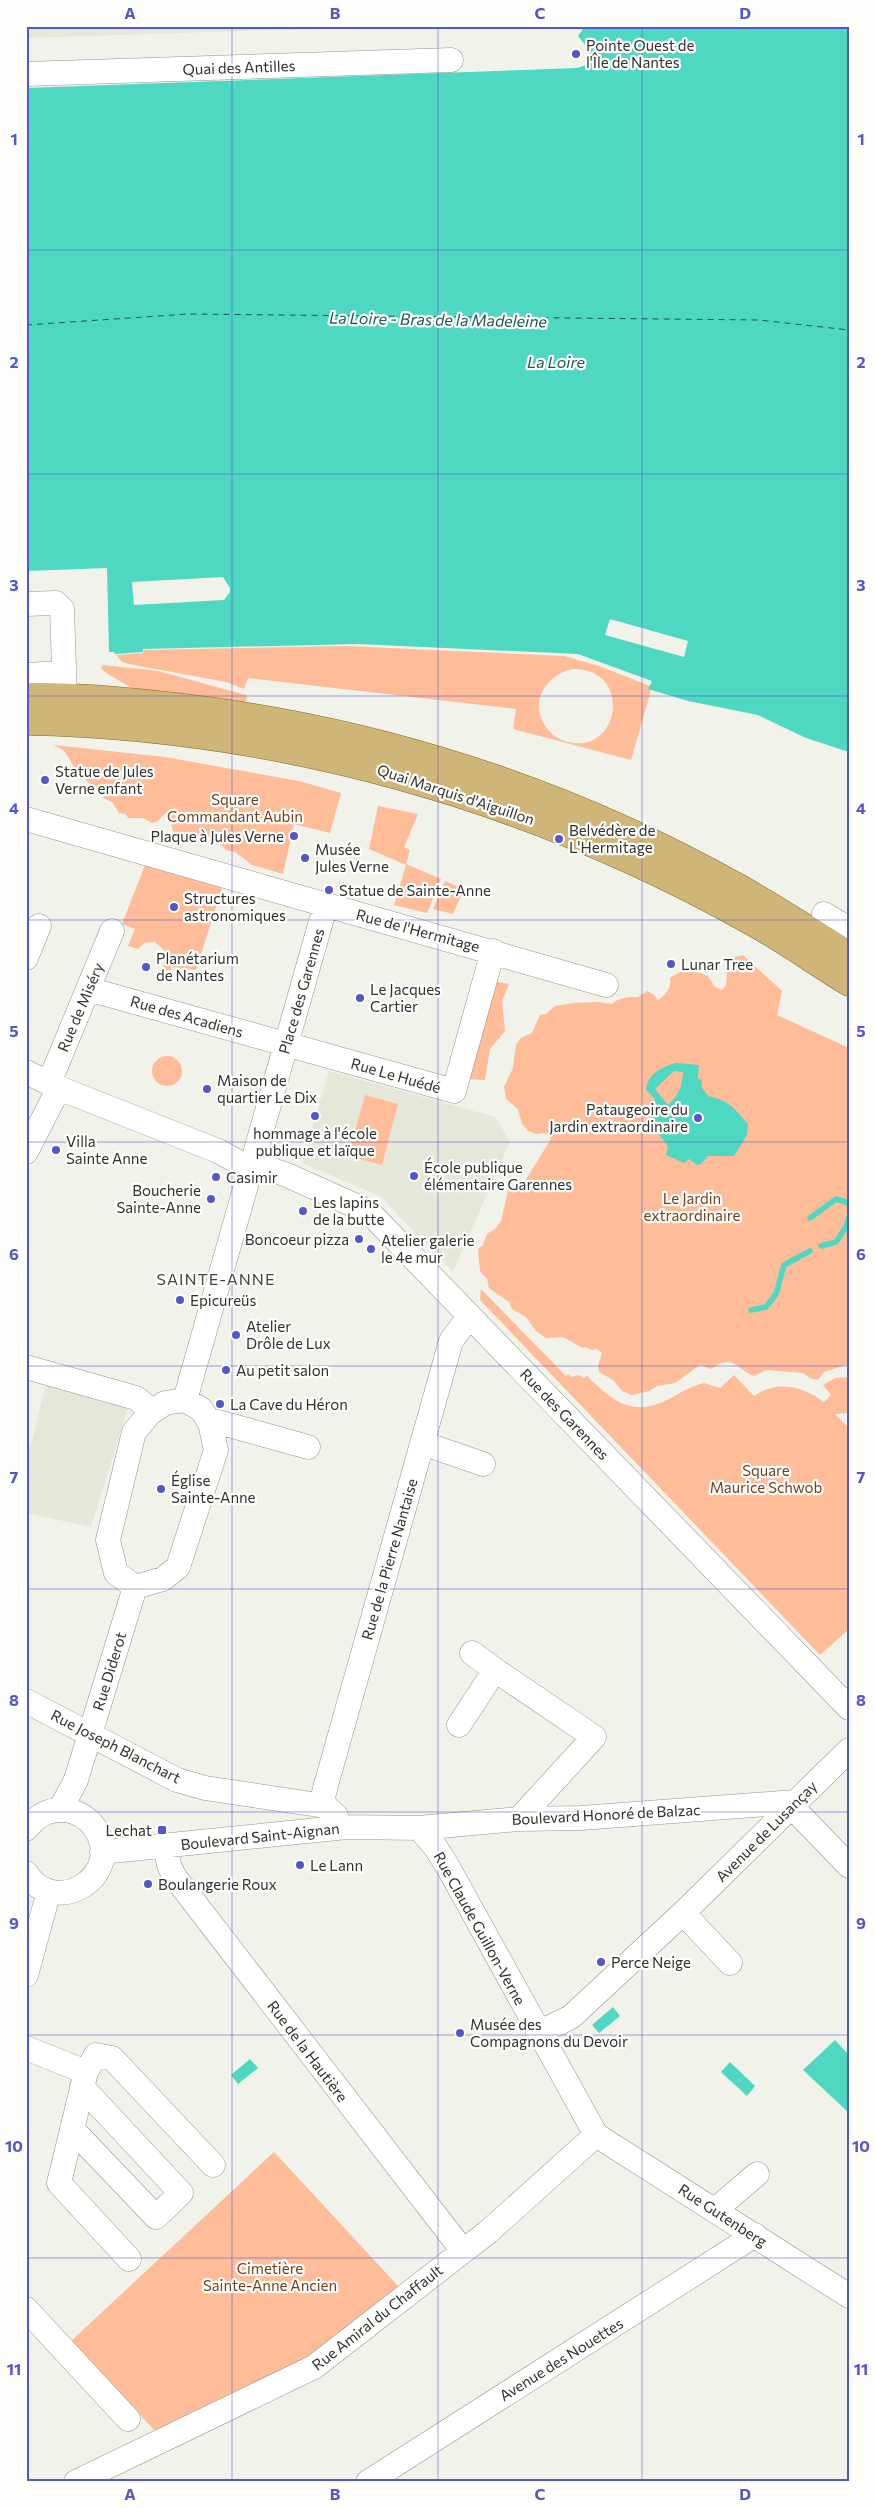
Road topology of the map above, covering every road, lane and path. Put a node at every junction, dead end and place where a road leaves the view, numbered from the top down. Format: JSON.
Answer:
{"nodes":[{"id":1,"x":451,"y":60,"type":"dead end"},
{"id":2,"x":26,"y":74,"type":"edge"},
{"id":3,"x":26,"y":604,"type":"edge"},
{"id":4,"x":26,"y":675,"type":"edge"},
{"id":5,"x":64,"y":686,"type":"junction"},
{"id":6,"x":26,"y":697,"type":"edge"},
{"id":7,"x":91,"y":712,"type":"junction"},
{"id":8,"x":26,"y":721,"type":"edge"},
{"id":9,"x":26,"y":819,"type":"edge"},
{"id":10,"x":326,"y":904,"type":"junction"},
{"id":11,"x":824,"y":914,"type":"dead end"},
{"id":12,"x":39,"y":926,"type":"dead end"},
{"id":13,"x":849,"y":929,"type":"edge"},
{"id":14,"x":112,"y":931,"type":"dead end"},
{"id":15,"x":494,"y":951,"type":"junction"},
{"id":16,"x":849,"y":956,"type":"edge"},
{"id":17,"x":26,"y":958,"type":"edge"},
{"id":18,"x":849,"y":982,"type":"edge"},
{"id":19,"x":606,"y":985,"type":"dead end"},
{"id":20,"x":88,"y":988,"type":"junction"},
{"id":21,"x":285,"y":1044,"type":"junction"},
{"id":22,"x":26,"y":1072,"type":"edge"},
{"id":23,"x":54,"y":1086,"type":"junction"},
{"id":24,"x":26,"y":1152,"type":"edge"},
{"id":25,"x":252,"y":1165,"type":"junction"},
{"id":26,"x":469,"y":1317,"type":"junction"},
{"id":27,"x":26,"y":1367,"type":"edge"},
{"id":28,"x":185,"y":1400,"type":"junction"},
{"id":29,"x":150,"y":1413,"type":"junction"},
{"id":30,"x":210,"y":1423,"type":"junction"},
{"id":31,"x":422,"y":1443,"type":"junction"},
{"id":32,"x":308,"y":1448,"type":"dead end"},
{"id":33,"x":483,"y":1464,"type":"dead end"},
{"id":34,"x":135,"y":1587,"type":"junction"},
{"id":35,"x":472,"y":1653,"type":"dead end"},
{"id":36,"x":494,"y":1670,"type":"junction"},
{"id":37,"x":26,"y":1701,"type":"edge"},
{"id":38,"x":849,"y":1708,"type":"edge"},
{"id":39,"x":459,"y":1725,"type":"dead end"},
{"id":40,"x":90,"y":1733,"type":"junction"},
{"id":41,"x":849,"y":1750,"type":"edge"},
{"id":42,"x":795,"y":1802,"type":"junction"},
{"id":43,"x":325,"y":1806,"type":"junction"},
{"id":44,"x":60,"y":1810,"type":"junction"},
{"id":45,"x":519,"y":1819,"type":"junction"},
{"id":46,"x":347,"y":1827,"type":"junction"},
{"id":47,"x":418,"y":1828,"type":"junction"},
{"id":48,"x":26,"y":1829,"type":"edge"},
{"id":49,"x":165,"y":1846,"type":"junction"},
{"id":50,"x":102,"y":1852,"type":"junction"},
{"id":51,"x":849,"y":1866,"type":"edge"},
{"id":52,"x":26,"y":1873,"type":"edge"},
{"id":53,"x":49,"y":1891,"type":"junction"},
{"id":54,"x":683,"y":1913,"type":"junction"},
{"id":55,"x":730,"y":1963,"type":"dead end"},
{"id":56,"x":26,"y":1975,"type":"edge"},
{"id":57,"x":538,"y":2034,"type":"junction"},
{"id":58,"x":26,"y":2048,"type":"edge"},
{"id":59,"x":84,"y":2080,"type":"junction"},
{"id":60,"x":72,"y":2129,"type":"junction"},
{"id":61,"x":596,"y":2134,"type":"junction"},
{"id":62,"x":212,"y":2165,"type":"dead end"},
{"id":63,"x":757,"y":2174,"type":"dead end"},
{"id":64,"x":715,"y":2210,"type":"junction"},
{"id":65,"x":755,"y":2235,"type":"junction"},
{"id":66,"x":463,"y":2251,"type":"junction"},
{"id":67,"x":129,"y":2259,"type":"dead end"},
{"id":68,"x":849,"y":2296,"type":"edge"},
{"id":69,"x":26,"y":2308,"type":"edge"},
{"id":70,"x":128,"y":2419,"type":"dead end"},
{"id":71,"x":76,"y":2482,"type":"edge"},
{"id":72,"x":368,"y":2482,"type":"edge"}],
"edges":[{"from":1,"to":2,"type":"street","name":"Quai des Antilles"},
{"from":3,"to":5,"type":"street"},
{"from":4,"to":5,"type":"street"},
{"from":5,"to":6,"type":"main road","name":"Quai Marquis d'Aiguillon"},
{"from":5,"to":7,"type":"main road","name":"Quai Marquis d'Aiguillon"},
{"from":7,"to":8,"type":"main road","name":"Quai Marquis d'Aiguillon"},
{"from":7,"to":16,"type":"main road","name":"Quai Marquis d'Aiguillon"},
{"from":7,"to":18,"type":"main road","name":"Quai Marquis d'Aiguillon"},
{"from":9,"to":10,"type":"street","name":"Rue de l'Hermitage"},
{"from":10,"to":15,"type":"street","name":"Rue de l'Hermitage"},
{"from":10,"to":21,"type":"street","name":"Place des Garennes"},
{"from":11,"to":13,"type":"street"},
{"from":12,"to":17,"type":"street"},
{"from":14,"to":20,"type":"street","name":"Rue de Miséry"},
{"from":15,"to":19,"type":"street","name":"Rue de l'Hermitage"},
{"from":15,"to":21,"type":"street","name":"Rue Le Huédé"},
{"from":20,"to":21,"type":"street","name":"Rue des Acadiens"},
{"from":20,"to":23,"type":"street","name":"Rue de Miséry"},
{"from":21,"to":25,"type":"street","name":"Place des Garennes"},
{"from":22,"to":23,"type":"street","name":"Rue des Garennes"},
{"from":23,"to":24,"type":"street","name":"Rue de Miséry"},
{"from":23,"to":25,"type":"street","name":"Rue des Garennes"},
{"from":25,"to":26,"type":"street","name":"Rue des Garennes"},
{"from":25,"to":28,"type":"street","name":"Place des Garennes"},
{"from":26,"to":31,"type":"street","name":"Rue de la Pierre Nantaise"},
{"from":26,"to":38,"type":"street","name":"Rue des Garennes"},
{"from":27,"to":29,"type":"street"},
{"from":28,"to":29,"type":"street"},
{"from":28,"to":30,"type":"street"},
{"from":29,"to":34,"type":"street"},
{"from":30,"to":32,"type":"street"},
{"from":30,"to":34,"type":"street"},
{"from":31,"to":33,"type":"street"},
{"from":31,"to":43,"type":"street","name":"Rue de la Pierre Nantaise"},
{"from":34,"to":40,"type":"street","name":"Rue Diderot"},
{"from":35,"to":36,"type":"street"},
{"from":36,"to":39,"type":"street"},
{"from":36,"to":45,"type":"street"},
{"from":37,"to":40,"type":"street","name":"Rue Joseph Blanchart"},
{"from":40,"to":43,"type":"street","name":"Rue Joseph Blanchart"},
{"from":40,"to":44,"type":"street","name":"Rue Diderot"},
{"from":41,"to":42,"type":"street","name":"Avenue de Lusançay"},
{"from":42,"to":45,"type":"street","name":"Boulevard Honoré de Balzac"},
{"from":42,"to":51,"type":"street"},
{"from":42,"to":54,"type":"street","name":"Avenue de Lusançay"},
{"from":43,"to":46,"type":"street"},
{"from":44,"to":48,"type":"street"},
{"from":44,"to":50,"type":"street"},
{"from":45,"to":47,"type":"street","name":"Boulevard Honoré de Balzac"},
{"from":46,"to":47,"type":"street","name":"Boulevard Saint-Aignan"},
{"from":46,"to":49,"type":"street","name":"Boulevard Saint-Aignan"},
{"from":47,"to":57,"type":"street","name":"Rue Claude Guillon-Verne"},
{"from":49,"to":50,"type":"street","name":"Boulevard Saint-Aignan"},
{"from":49,"to":66,"type":"street","name":"Rue de la Hautière"},
{"from":50,"to":53,"type":"street"},
{"from":52,"to":53,"type":"street"},
{"from":53,"to":56,"type":"street"},
{"from":54,"to":55,"type":"street"},
{"from":54,"to":57,"type":"street","name":"Avenue de Lusançay"},
{"from":57,"to":61,"type":"street","name":"Rue Claude Guillon-Verne"},
{"from":58,"to":59,"type":"street"},
{"from":59,"to":60,"type":"street"},
{"from":59,"to":60,"type":"street"},
{"from":59,"to":62,"type":"street"},
{"from":60,"to":67,"type":"street"},
{"from":61,"to":64,"type":"street","name":"Rue Gutenberg"},
{"from":61,"to":66,"type":"street","name":"Rue Amiral du Chaffault"},
{"from":63,"to":64,"type":"street"},
{"from":64,"to":65,"type":"street","name":"Rue Gutenberg"},
{"from":65,"to":68,"type":"street","name":"Rue Gutenberg"},
{"from":65,"to":72,"type":"street","name":"Avenue des Nouettes"},
{"from":66,"to":71,"type":"street","name":"Rue Amiral du Chaffault"},
{"from":69,"to":70,"type":"street"}]}
